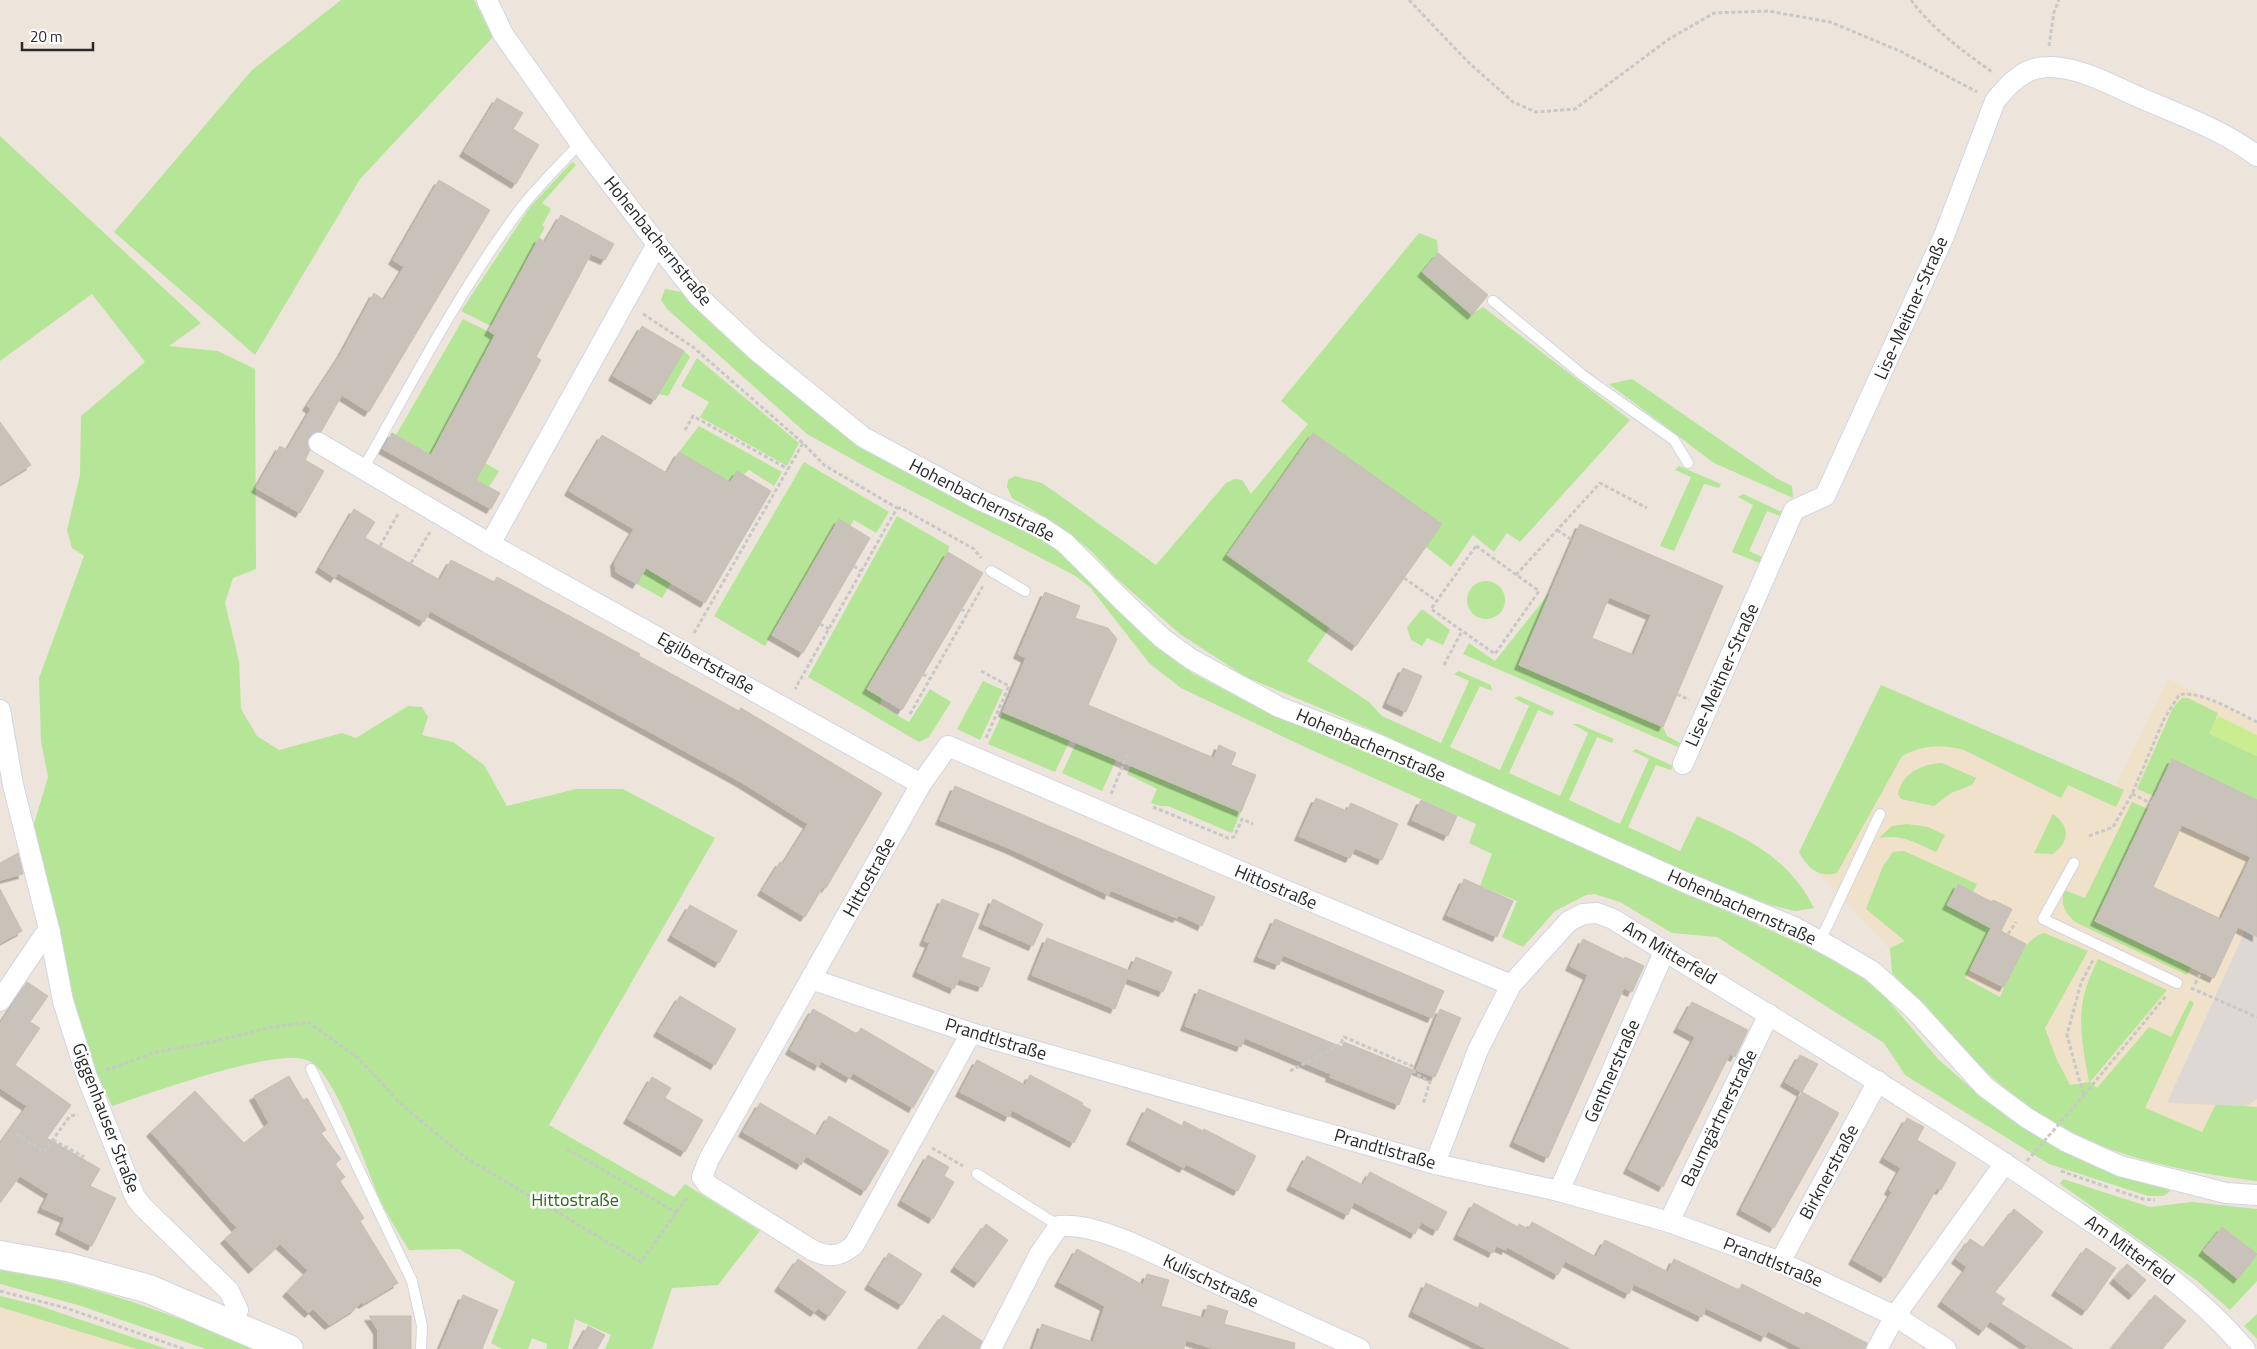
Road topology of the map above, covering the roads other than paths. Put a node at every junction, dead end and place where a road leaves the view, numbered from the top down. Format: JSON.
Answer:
{"nodes":[{"id":1,"x":487,"y":0,"type":"edge"},
{"id":2,"x":580,"y":144,"type":"junction"},
{"id":3,"x":2257,"y":156,"type":"edge"},
{"id":4,"x":657,"y":244,"type":"junction"},
{"id":5,"x":1493,"y":301,"type":"dead end"},
{"id":6,"x":319,"y":443,"type":"dead end"},
{"id":7,"x":1688,"y":463,"type":"dead end"},
{"id":8,"x":363,"y":469,"type":"junction"},
{"id":9,"x":490,"y":544,"type":"junction"},
{"id":10,"x":991,"y":571,"type":"road end"},
{"id":11,"x":1025,"y":591,"type":"dead end"},
{"id":12,"x":0,"y":710,"type":"edge"},
{"id":13,"x":1683,"y":764,"type":"dead end"},
{"id":14,"x":921,"y":784,"type":"junction"},
{"id":15,"x":1880,"y":814,"type":"dead end"},
{"id":16,"x":2074,"y":863,"type":"dead end"},
{"id":17,"x":50,"y":933,"type":"junction"},
{"id":18,"x":1820,"y":941,"type":"junction"},
{"id":19,"x":1665,"y":950,"type":"junction"},
{"id":20,"x":811,"y":979,"type":"junction"},
{"id":21,"x":2177,"y":983,"type":"road end"},
{"id":22,"x":1511,"y":985,"type":"junction"},
{"id":23,"x":0,"y":1001,"type":"edge"},
{"id":24,"x":1769,"y":1014,"type":"junction"},
{"id":25,"x":971,"y":1033,"type":"junction"},
{"id":26,"x":311,"y":1069,"type":"dead end"},
{"id":27,"x":1878,"y":1081,"type":"junction"},
{"id":28,"x":2005,"y":1163,"type":"junction"},
{"id":29,"x":1435,"y":1164,"type":"junction"},
{"id":30,"x":977,"y":1174,"type":"road end"},
{"id":31,"x":1559,"y":1191,"type":"junction"},
{"id":32,"x":2257,"y":1195,"type":"edge"},
{"id":33,"x":1669,"y":1222,"type":"junction"},
{"id":34,"x":1059,"y":1226,"type":"junction"},
{"id":35,"x":0,"y":1255,"type":"edge"},
{"id":36,"x":1780,"y":1262,"type":"junction"},
{"id":37,"x":1895,"y":1316,"type":"junction"},
{"id":38,"x":233,"y":1324,"type":"junction"},
{"id":39,"x":289,"y":1349,"type":"edge"},
{"id":40,"x":421,"y":1349,"type":"edge"},
{"id":41,"x":992,"y":1349,"type":"edge"},
{"id":42,"x":1360,"y":1349,"type":"edge"},
{"id":43,"x":1877,"y":1349,"type":"edge"},
{"id":44,"x":1946,"y":1349,"type":"edge"},
{"id":45,"x":2245,"y":1349,"type":"edge"}],
"edges":[{"from":1,"to":2,"type":"street","name":"Hohenbachernstraße"},
{"from":2,"to":4,"type":"street","name":"Hohenbachernstraße"},
{"from":2,"to":8,"type":"lane"},
{"from":3,"to":13,"type":"street","name":"Lise-Meitner-Straße"},
{"from":4,"to":9,"type":"street"},
{"from":4,"to":18,"type":"street","name":"Hohenbachernstraße"},
{"from":5,"to":7,"type":"lane"},
{"from":6,"to":8,"type":"street","name":"Egilbertstraße"},
{"from":8,"to":9,"type":"street","name":"Egilbertstraße"},
{"from":9,"to":14,"type":"street","name":"Egilbertstraße"},
{"from":10,"to":11,"type":"lane"},
{"from":12,"to":17,"type":"street","name":"Giggenhauser Straße"},
{"from":14,"to":20,"type":"street","name":"Hittostraße"},
{"from":14,"to":22,"type":"street","name":"Hittostraße"},
{"from":15,"to":18,"type":"lane"},
{"from":16,"to":21,"type":"lane"},
{"from":17,"to":23,"type":"street"},
{"from":17,"to":38,"type":"street","name":"Giggenhauser Straße"},
{"from":18,"to":32,"type":"street","name":"Hohenbachernstraße"},
{"from":19,"to":22,"type":"street","name":"Am Mitterfeld"},
{"from":19,"to":24,"type":"street","name":"Am Mitterfeld"},
{"from":19,"to":31,"type":"street","name":"Gentnerstraße"},
{"from":20,"to":25,"type":"street","name":"Prandtlstraße"},
{"from":20,"to":25,"type":"street","name":"Hittostraße"},
{"from":22,"to":29,"type":"street","name":"Am Mitterfeld"},
{"from":24,"to":27,"type":"street","name":"Am Mitterfeld"},
{"from":24,"to":33,"type":"street","name":"Baumgärtnerstraße"},
{"from":25,"to":29,"type":"street","name":"Prandtlstraße"},
{"from":26,"to":40,"type":"lane"},
{"from":27,"to":28,"type":"street","name":"Am Mitterfeld"},
{"from":27,"to":36,"type":"street","name":"Birknerstraße"},
{"from":28,"to":37,"type":"street"},
{"from":28,"to":45,"type":"street","name":"Am Mitterfeld"},
{"from":29,"to":31,"type":"street","name":"Prandtlstraße"},
{"from":30,"to":34,"type":"lane"},
{"from":31,"to":33,"type":"street","name":"Prandtlstraße"},
{"from":33,"to":36,"type":"street","name":"Prandtlstraße"},
{"from":34,"to":41,"type":"street"},
{"from":34,"to":42,"type":"street","name":"Kulischstraße"},
{"from":35,"to":38,"type":"main road"},
{"from":36,"to":37,"type":"street","name":"Prandtlstraße"},
{"from":37,"to":43,"type":"street"},
{"from":37,"to":44,"type":"street","name":"Prandtlstraße"},
{"from":38,"to":39,"type":"main road"}]}
